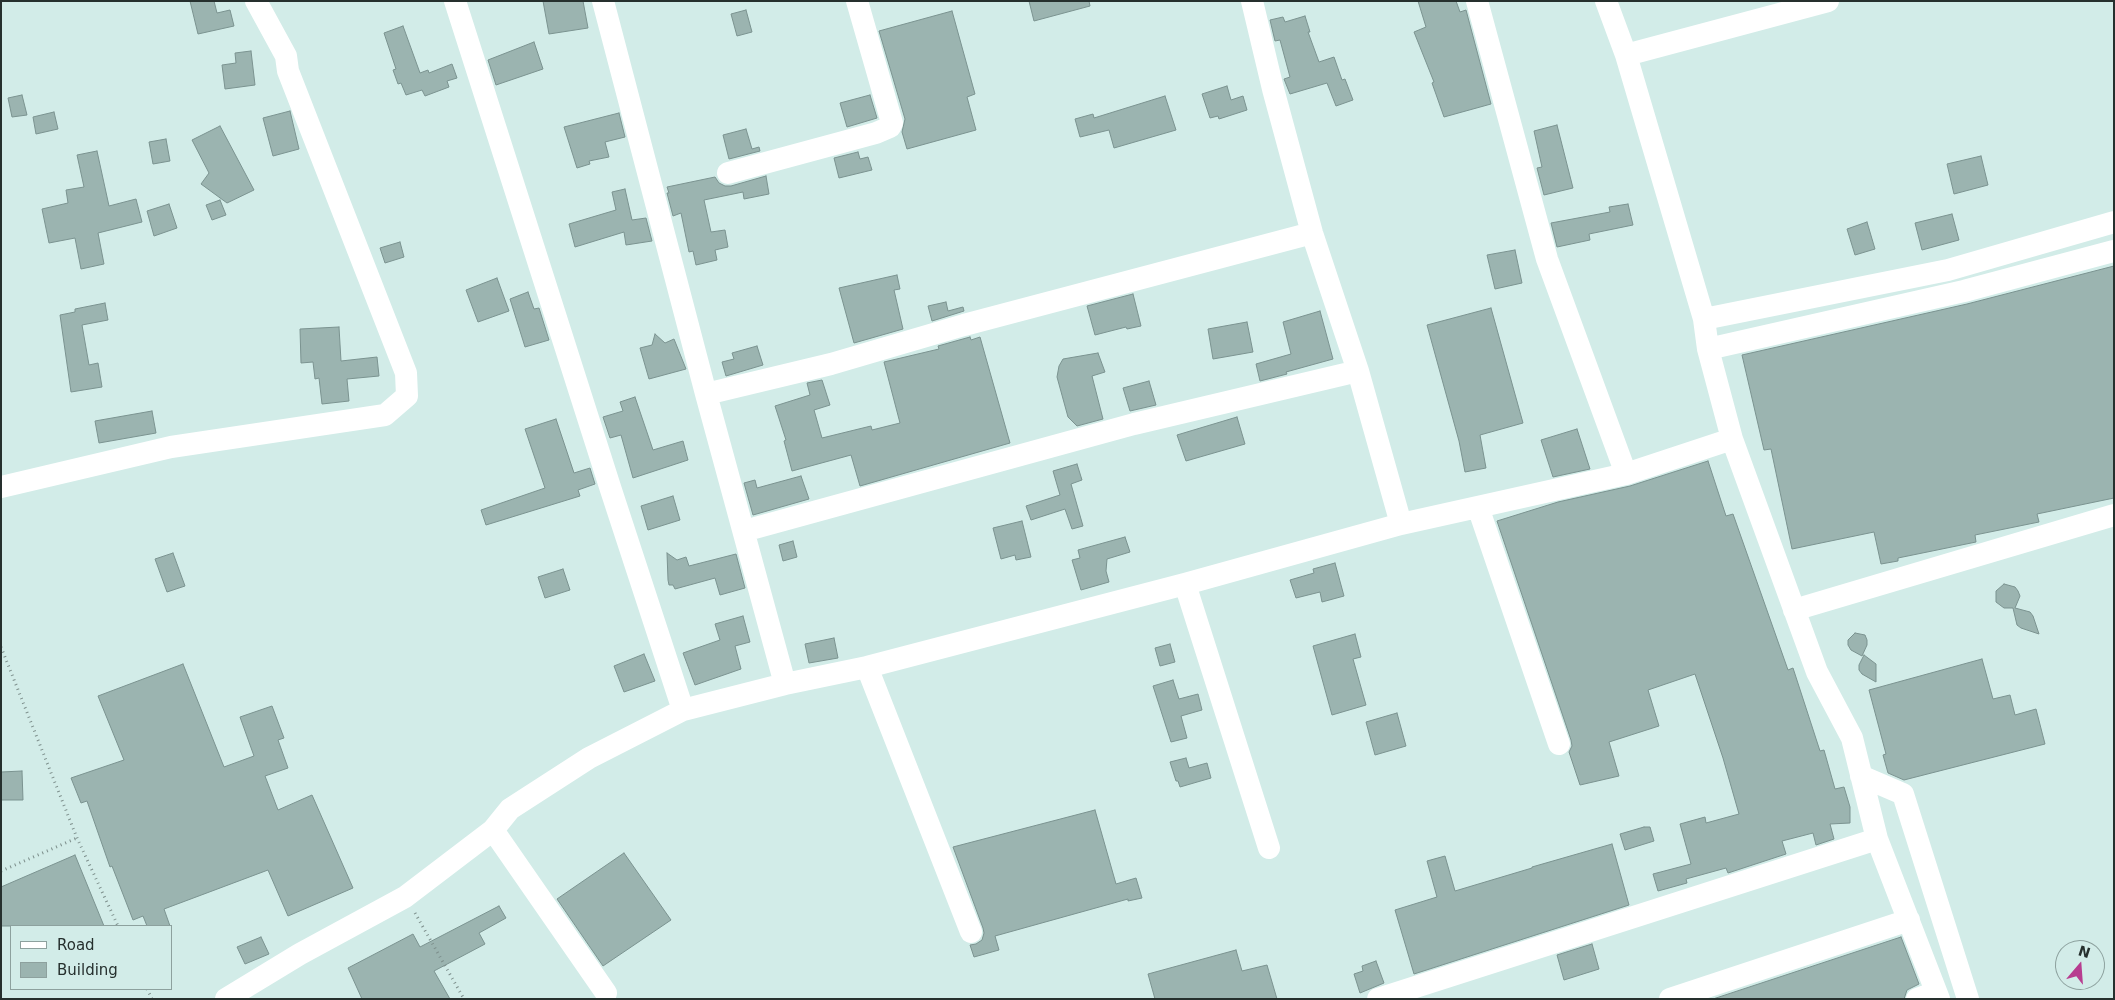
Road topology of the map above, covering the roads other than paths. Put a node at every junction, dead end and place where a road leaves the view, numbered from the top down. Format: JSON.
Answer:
{"nodes":[{"id":1,"x":256,"y":1,"type":"edge"},
{"id":2,"x":455,"y":1,"type":"edge"},
{"id":3,"x":603,"y":1,"type":"edge"},
{"id":4,"x":857,"y":1,"type":"edge"},
{"id":5,"x":1252,"y":1,"type":"edge"},
{"id":6,"x":1477,"y":1,"type":"edge"},
{"id":7,"x":1606,"y":1,"type":"edge"},
{"id":8,"x":1828,"y":1,"type":"edge"},
{"id":9,"x":1626,"y":55,"type":"junction"},
{"id":10,"x":728,"y":173,"type":"dead end"},
{"id":11,"x":2114,"y":222,"type":"edge"},
{"id":12,"x":1312,"y":233,"type":"junction"},
{"id":13,"x":2114,"y":251,"type":"edge"},
{"id":14,"x":1704,"y":319,"type":"junction"},
{"id":15,"x":1708,"y":349,"type":"junction"},
{"id":16,"x":1358,"y":371,"type":"junction"},
{"id":17,"x":706,"y":394,"type":"junction"},
{"id":18,"x":1732,"y":439,"type":"junction"},
{"id":19,"x":1626,"y":474,"type":"junction"},
{"id":20,"x":1,"y":487,"type":"edge"},
{"id":21,"x":1478,"y":507,"type":"junction"},
{"id":22,"x":2114,"y":515,"type":"edge"},
{"id":23,"x":1401,"y":524,"type":"junction"},
{"id":24,"x":744,"y":531,"type":"junction"},
{"id":25,"x":1185,"y":584,"type":"junction"},
{"id":26,"x":1794,"y":610,"type":"junction"},
{"id":27,"x":867,"y":667,"type":"junction"},
{"id":28,"x":785,"y":684,"type":"junction"},
{"id":29,"x":683,"y":710,"type":"junction"},
{"id":30,"x":1558,"y":744,"type":"dead end"},
{"id":31,"x":1861,"y":776,"type":"junction"},
{"id":32,"x":493,"y":830,"type":"junction"},
{"id":33,"x":1877,"y":839,"type":"junction"},
{"id":34,"x":1269,"y":848,"type":"dead end"},
{"id":35,"x":1910,"y":920,"type":"junction"},
{"id":36,"x":971,"y":932,"type":"dead end"},
{"id":37,"x":606,"y":993,"type":"dead end"},
{"id":38,"x":1931,"y":997,"type":"edge"},
{"id":39,"x":226,"y":999,"type":"edge"},
{"id":40,"x":1378,"y":999,"type":"edge"},
{"id":41,"x":1670,"y":999,"type":"edge"},
{"id":42,"x":1968,"y":999,"type":"edge"}],
"edges":[{"from":1,"to":20,"type":"street"},
{"from":2,"to":29,"type":"street"},
{"from":3,"to":17,"type":"street"},
{"from":4,"to":10,"type":"street"},
{"from":5,"to":12,"type":"street"},
{"from":6,"to":19,"type":"street"},
{"from":7,"to":9,"type":"street"},
{"from":8,"to":9,"type":"street"},
{"from":9,"to":14,"type":"street"},
{"from":11,"to":14,"type":"street"},
{"from":12,"to":16,"type":"street"},
{"from":12,"to":17,"type":"street"},
{"from":13,"to":15,"type":"street"},
{"from":14,"to":15,"type":"street"},
{"from":15,"to":18,"type":"street"},
{"from":16,"to":23,"type":"street"},
{"from":16,"to":24,"type":"street"},
{"from":17,"to":24,"type":"street"},
{"from":18,"to":19,"type":"street"},
{"from":18,"to":26,"type":"street"},
{"from":19,"to":21,"type":"street"},
{"from":21,"to":23,"type":"street"},
{"from":21,"to":30,"type":"street"},
{"from":22,"to":26,"type":"street"},
{"from":23,"to":25,"type":"street"},
{"from":24,"to":28,"type":"street"},
{"from":25,"to":27,"type":"street"},
{"from":25,"to":34,"type":"street"},
{"from":26,"to":31,"type":"street"},
{"from":27,"to":28,"type":"street"},
{"from":27,"to":36,"type":"street"},
{"from":28,"to":29,"type":"street"},
{"from":29,"to":32,"type":"street"},
{"from":31,"to":33,"type":"street"},
{"from":31,"to":42,"type":"street"},
{"from":32,"to":37,"type":"street"},
{"from":32,"to":39,"type":"street"},
{"from":33,"to":35,"type":"street"},
{"from":33,"to":40,"type":"street"},
{"from":35,"to":38,"type":"street"},
{"from":35,"to":41,"type":"street"}]}
